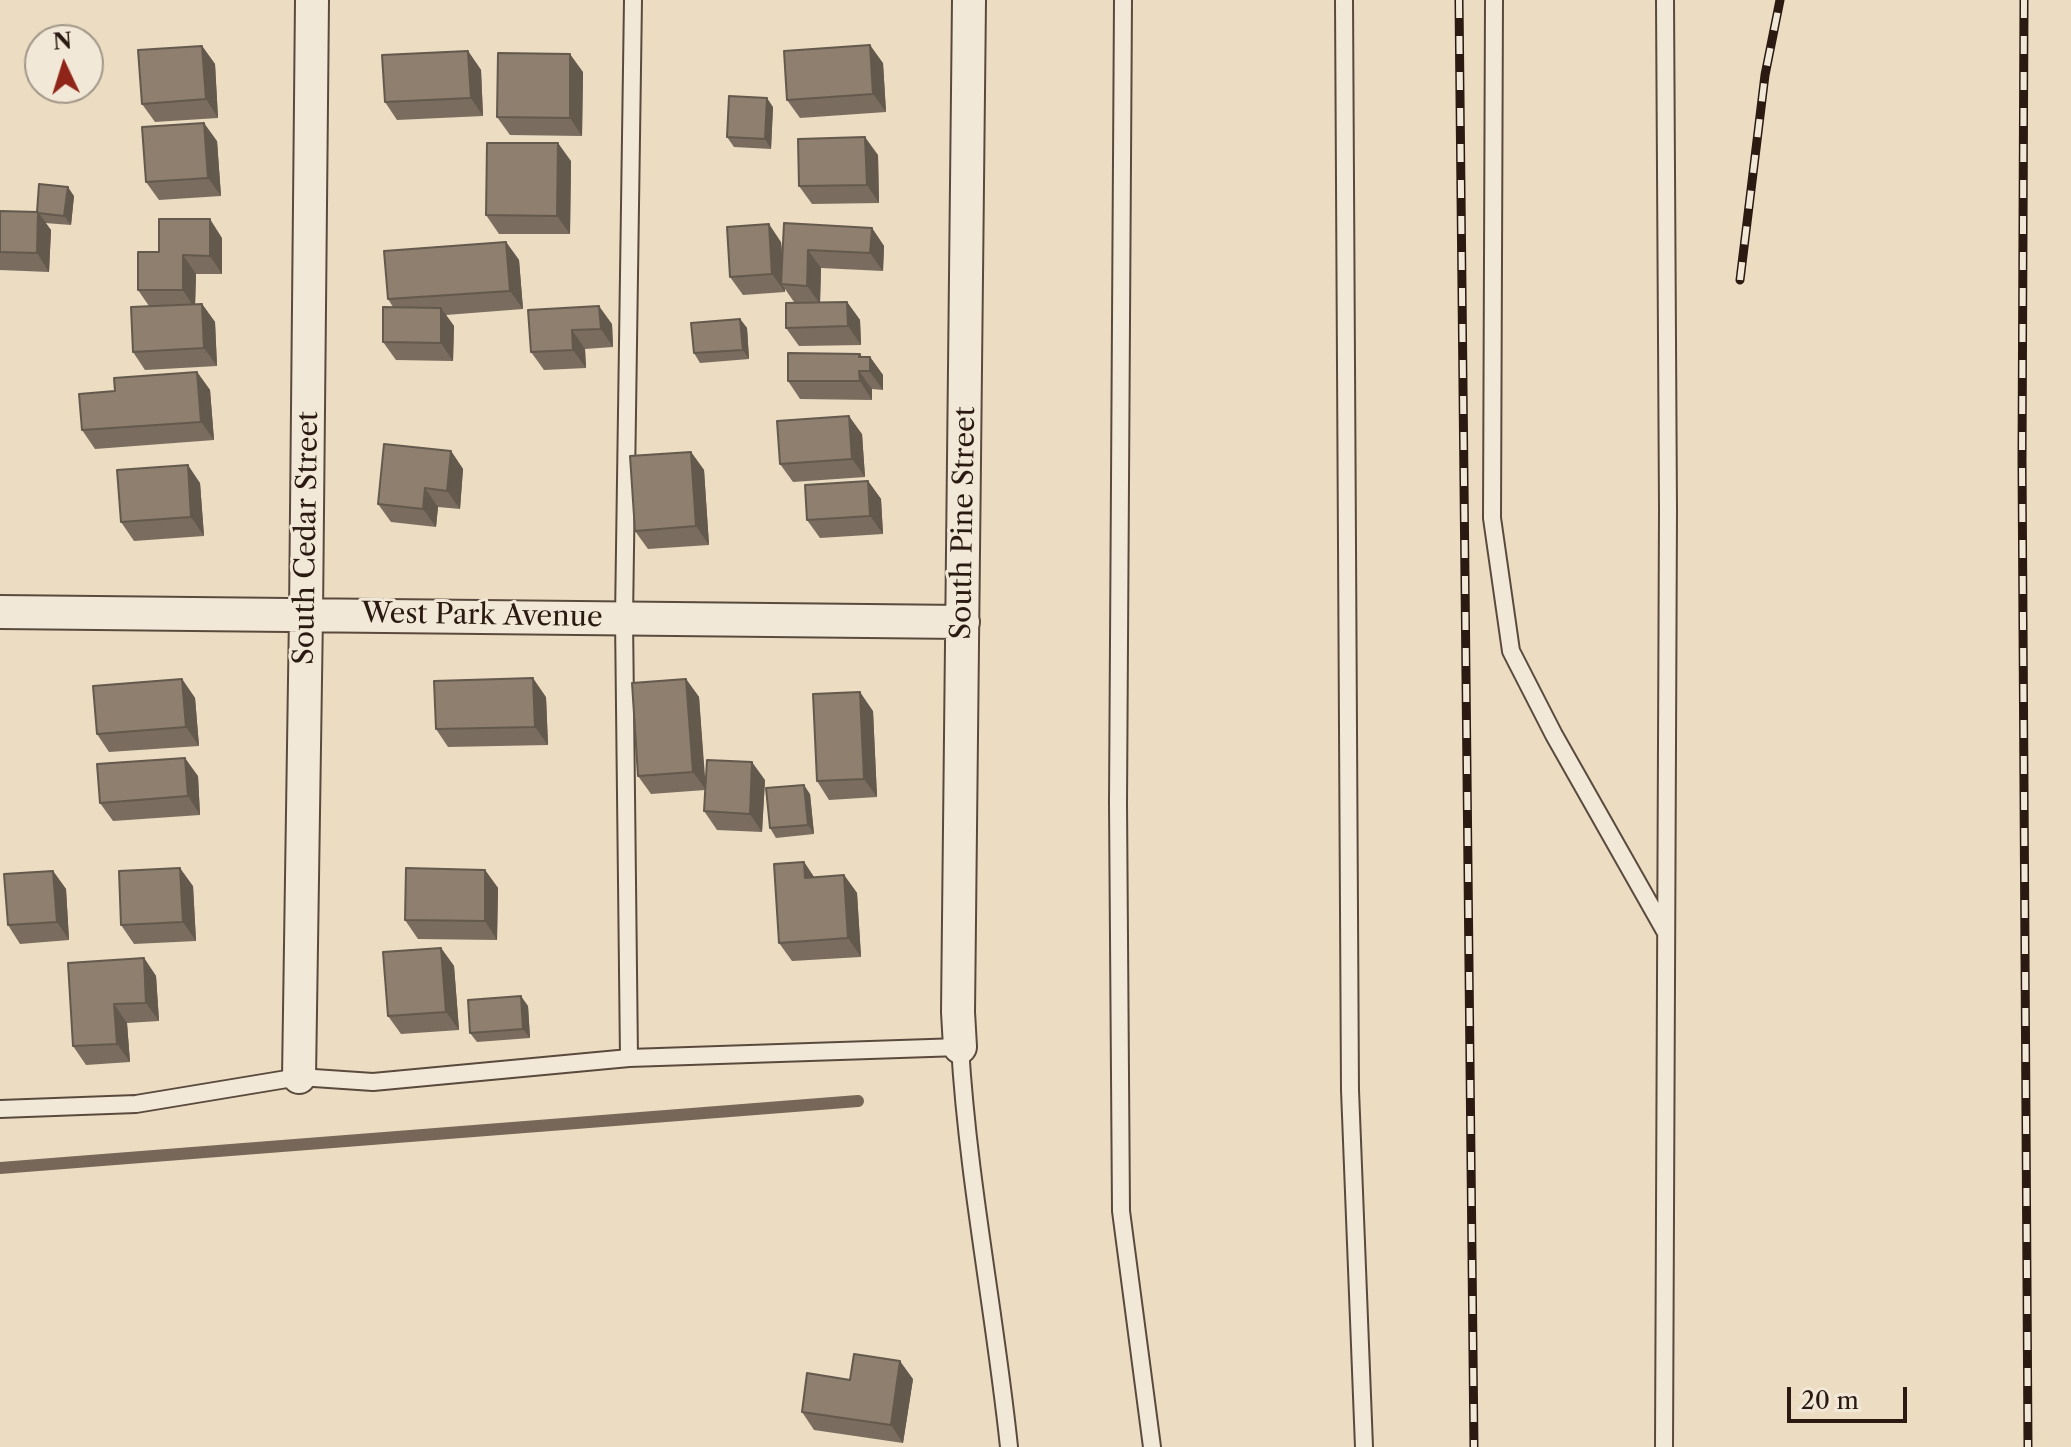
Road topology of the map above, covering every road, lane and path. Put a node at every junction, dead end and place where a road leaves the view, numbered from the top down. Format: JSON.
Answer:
{"nodes":[{"id":1,"x":312,"y":0,"type":"edge"},
{"id":2,"x":633,"y":0,"type":"edge"},
{"id":3,"x":969,"y":0,"type":"edge"},
{"id":4,"x":1123,"y":0,"type":"edge"},
{"id":5,"x":1344,"y":0,"type":"edge"},
{"id":6,"x":1494,"y":0,"type":"edge"},
{"id":7,"x":1665,"y":0,"type":"edge"},
{"id":8,"x":0,"y":612,"type":"edge"},
{"id":9,"x":306,"y":614,"type":"junction"},
{"id":10,"x":624,"y":618,"type":"junction"},
{"id":11,"x":963,"y":622,"type":"junction"},
{"id":12,"x":1666,"y":932,"type":"junction"},
{"id":13,"x":960,"y":1047,"type":"junction"},
{"id":14,"x":629,"y":1058,"type":"junction"},
{"id":15,"x":299,"y":1077,"type":"junction"},
{"id":16,"x":0,"y":1109,"type":"edge"},
{"id":17,"x":1009,"y":1447,"type":"edge"},
{"id":18,"x":1152,"y":1447,"type":"edge"},
{"id":19,"x":1364,"y":1447,"type":"edge"},
{"id":20,"x":1664,"y":1447,"type":"edge"}],
"edges":[{"from":1,"to":9,"type":"street","name":"South Cedar Street"},
{"from":2,"to":10,"type":"lane"},
{"from":3,"to":11,"type":"street","name":"South Pine Street"},
{"from":4,"to":18,"type":"lane"},
{"from":5,"to":19,"type":"lane"},
{"from":6,"to":12,"type":"lane"},
{"from":7,"to":12,"type":"lane"},
{"from":8,"to":9,"type":"street","name":"West Park Avenue"},
{"from":9,"to":10,"type":"street","name":"West Park Avenue"},
{"from":9,"to":15,"type":"street","name":"South Cedar Street"},
{"from":10,"to":11,"type":"street","name":"West Park Avenue"},
{"from":10,"to":14,"type":"lane"},
{"from":11,"to":13,"type":"street","name":"South Pine Street"},
{"from":12,"to":20,"type":"lane"},
{"from":13,"to":14,"type":"lane"},
{"from":13,"to":17,"type":"lane"},
{"from":14,"to":15,"type":"lane"},
{"from":15,"to":16,"type":"lane"}]}
